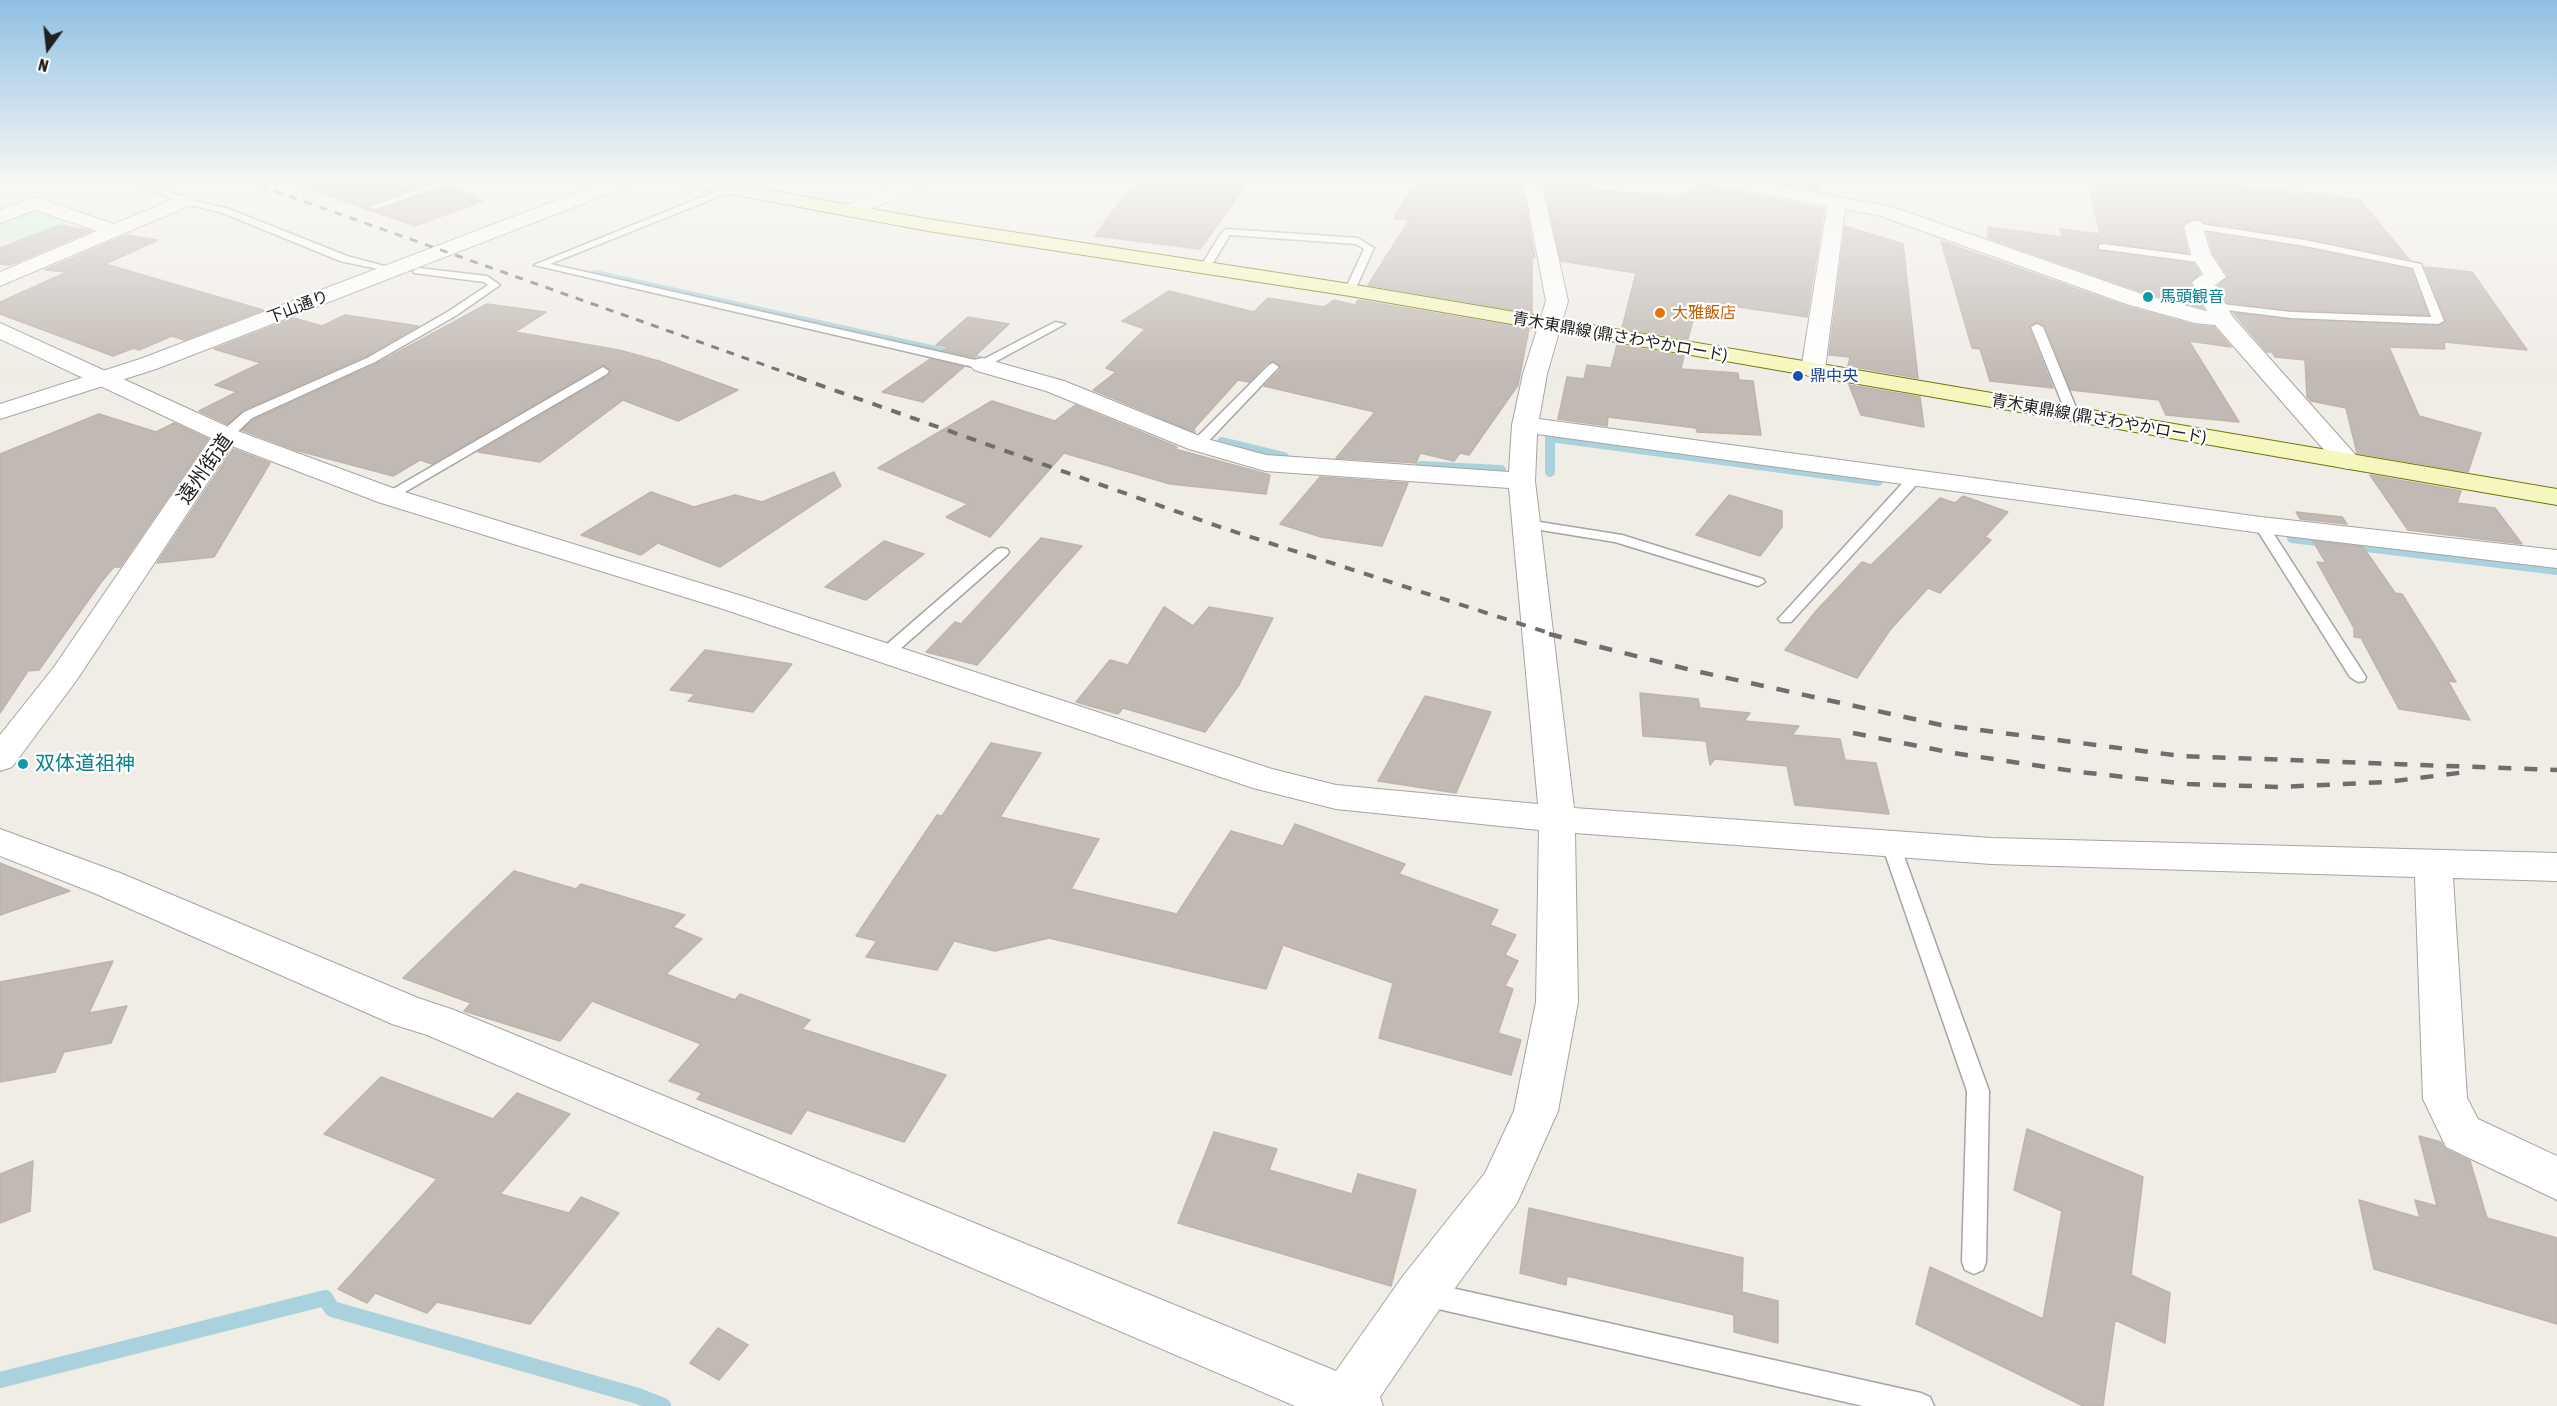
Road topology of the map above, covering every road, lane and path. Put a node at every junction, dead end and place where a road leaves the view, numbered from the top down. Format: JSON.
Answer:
{"nodes":[{"id":1,"x":81,"y":246,"type":"edge"},
{"id":2,"x":311,"y":246,"type":"edge"},
{"id":3,"x":455,"y":246,"type":"edge"},
{"id":4,"x":587,"y":246,"type":"edge"},
{"id":5,"x":1061,"y":246,"type":"edge"},
{"id":6,"x":1219,"y":246,"type":"edge"},
{"id":7,"x":1366,"y":246,"type":"edge"},
{"id":8,"x":1546,"y":246,"type":"edge"},
{"id":9,"x":1831,"y":246,"type":"edge"},
{"id":10,"x":1985,"y":246,"type":"edge"},
{"id":11,"x":2198,"y":246,"type":"edge"},
{"id":12,"x":2319,"y":246,"type":"edge"},
{"id":13,"x":2103,"y":247,"type":"dead end"},
{"id":14,"x":2205,"y":260,"type":"junction"},
{"id":15,"x":383,"y":267,"type":"dead end"},
{"id":16,"x":1204,"y":269,"type":"junction"},
{"id":17,"x":418,"y":271,"type":"dead end"},
{"id":18,"x":0,"y":280,"type":"edge"},
{"id":19,"x":1350,"y":290,"type":"junction"},
{"id":20,"x":2218,"y":313,"type":"junction"},
{"id":21,"x":1059,"y":324,"type":"dead end"},
{"id":22,"x":1551,"y":325,"type":"junction"},
{"id":23,"x":2037,"y":327,"type":"dead end"},
{"id":24,"x":0,"y":330,"type":"edge"},
{"id":25,"x":982,"y":365,"type":"junction"},
{"id":26,"x":1274,"y":367,"type":"dead end"},
{"id":27,"x":1813,"y":370,"type":"junction"},
{"id":28,"x":603,"y":371,"type":"dead end"},
{"id":29,"x":105,"y":379,"type":"junction"},
{"id":30,"x":0,"y":412,"type":"edge"},
{"id":31,"x":2073,"y":415,"type":"junction"},
{"id":32,"x":1525,"y":425,"type":"junction"},
{"id":33,"x":226,"y":435,"type":"junction"},
{"id":34,"x":1198,"y":444,"type":"junction"},
{"id":35,"x":2348,"y":461,"type":"junction"},
{"id":36,"x":1914,"y":479,"type":"junction"},
{"id":37,"x":1522,"y":480,"type":"junction"},
{"id":38,"x":388,"y":496,"type":"junction"},
{"id":39,"x":2557,"y":497,"type":"edge"},
{"id":40,"x":1527,"y":524,"type":"junction"},
{"id":41,"x":2261,"y":525,"type":"junction"},
{"id":42,"x":1002,"y":552,"type":"dead end"},
{"id":43,"x":2557,"y":559,"type":"edge"},
{"id":44,"x":1758,"y":582,"type":"dead end"},
{"id":45,"x":1786,"y":619,"type":"dead end"},
{"id":46,"x":885,"y":654,"type":"junction"},
{"id":47,"x":2358,"y":677,"type":"dead end"},
{"id":48,"x":0,"y":759,"type":"edge"},
{"id":49,"x":1557,"y":819,"type":"junction"},
{"id":50,"x":0,"y":842,"type":"edge"},
{"id":51,"x":1890,"y":845,"type":"junction"},
{"id":52,"x":2433,"y":863,"type":"junction"},
{"id":53,"x":2557,"y":867,"type":"edge"},
{"id":54,"x":2557,"y":1179,"type":"edge"},
{"id":55,"x":1974,"y":1262,"type":"dead end"},
{"id":56,"x":1421,"y":1293,"type":"junction"},
{"id":57,"x":1349,"y":1404,"type":"edge"},
{"id":58,"x":1922,"y":1406,"type":"edge"}],
"edges":[{"from":1,"to":18,"type":"street"},
{"from":2,"to":15,"type":"lane"},
{"from":3,"to":29,"type":"street","name":"下山通り"},
{"from":4,"to":25,"type":"lane"},
{"from":5,"to":16,"type":"main road","name":"青木東鼎線 (鼎さわやかロード)"},
{"from":6,"to":16,"type":"lane"},
{"from":7,"to":19,"type":"lane"},
{"from":8,"to":22,"type":"street"},
{"from":9,"to":27,"type":"street"},
{"from":10,"to":20,"type":"street"},
{"from":11,"to":14,"type":"street"},
{"from":12,"to":20,"type":"lane"},
{"from":13,"to":14,"type":"lane"},
{"from":14,"to":20,"type":"street"},
{"from":16,"to":19,"type":"main road","name":"青木東鼎線 (鼎さわやかロード)"},
{"from":17,"to":33,"type":"lane","name":"遠州街道"},
{"from":19,"to":22,"type":"main road","name":"青木東鼎線 (鼎さわやかロード)"},
{"from":20,"to":35,"type":"street"},
{"from":21,"to":25,"type":"lane"},
{"from":22,"to":27,"type":"main road","name":"青木東鼎線 (鼎さわやかロード)"},
{"from":22,"to":32,"type":"street"},
{"from":23,"to":31,"type":"lane"},
{"from":24,"to":29,"type":"street"},
{"from":25,"to":34,"type":"street"},
{"from":26,"to":34,"type":"lane"},
{"from":27,"to":31,"type":"main road","name":"青木東鼎線 (鼎さわやかロード)"},
{"from":28,"to":38,"type":"lane"},
{"from":29,"to":30,"type":"street","name":"下山通り"},
{"from":29,"to":33,"type":"street"},
{"from":31,"to":35,"type":"main road","name":"青木東鼎線 (鼎さわやかロード)"},
{"from":32,"to":36,"type":"street"},
{"from":32,"to":37,"type":"street"},
{"from":33,"to":38,"type":"street"},
{"from":33,"to":48,"type":"street","name":"遠州街道"},
{"from":34,"to":37,"type":"street"},
{"from":35,"to":39,"type":"main road","name":"青木東鼎線 (鼎さわやかロード)"},
{"from":36,"to":41,"type":"street"},
{"from":36,"to":45,"type":"lane"},
{"from":37,"to":40,"type":"street"},
{"from":38,"to":46,"type":"street"},
{"from":40,"to":44,"type":"lane"},
{"from":40,"to":49,"type":"street"},
{"from":41,"to":43,"type":"street"},
{"from":41,"to":47,"type":"lane"},
{"from":42,"to":46,"type":"lane"},
{"from":46,"to":49,"type":"street"},
{"from":49,"to":51,"type":"street"},
{"from":49,"to":56,"type":"street"},
{"from":50,"to":57,"type":"street"},
{"from":51,"to":52,"type":"street"},
{"from":51,"to":55,"type":"lane"},
{"from":52,"to":53,"type":"street"},
{"from":52,"to":54,"type":"street"},
{"from":56,"to":57,"type":"street"},
{"from":56,"to":58,"type":"lane"}]}
